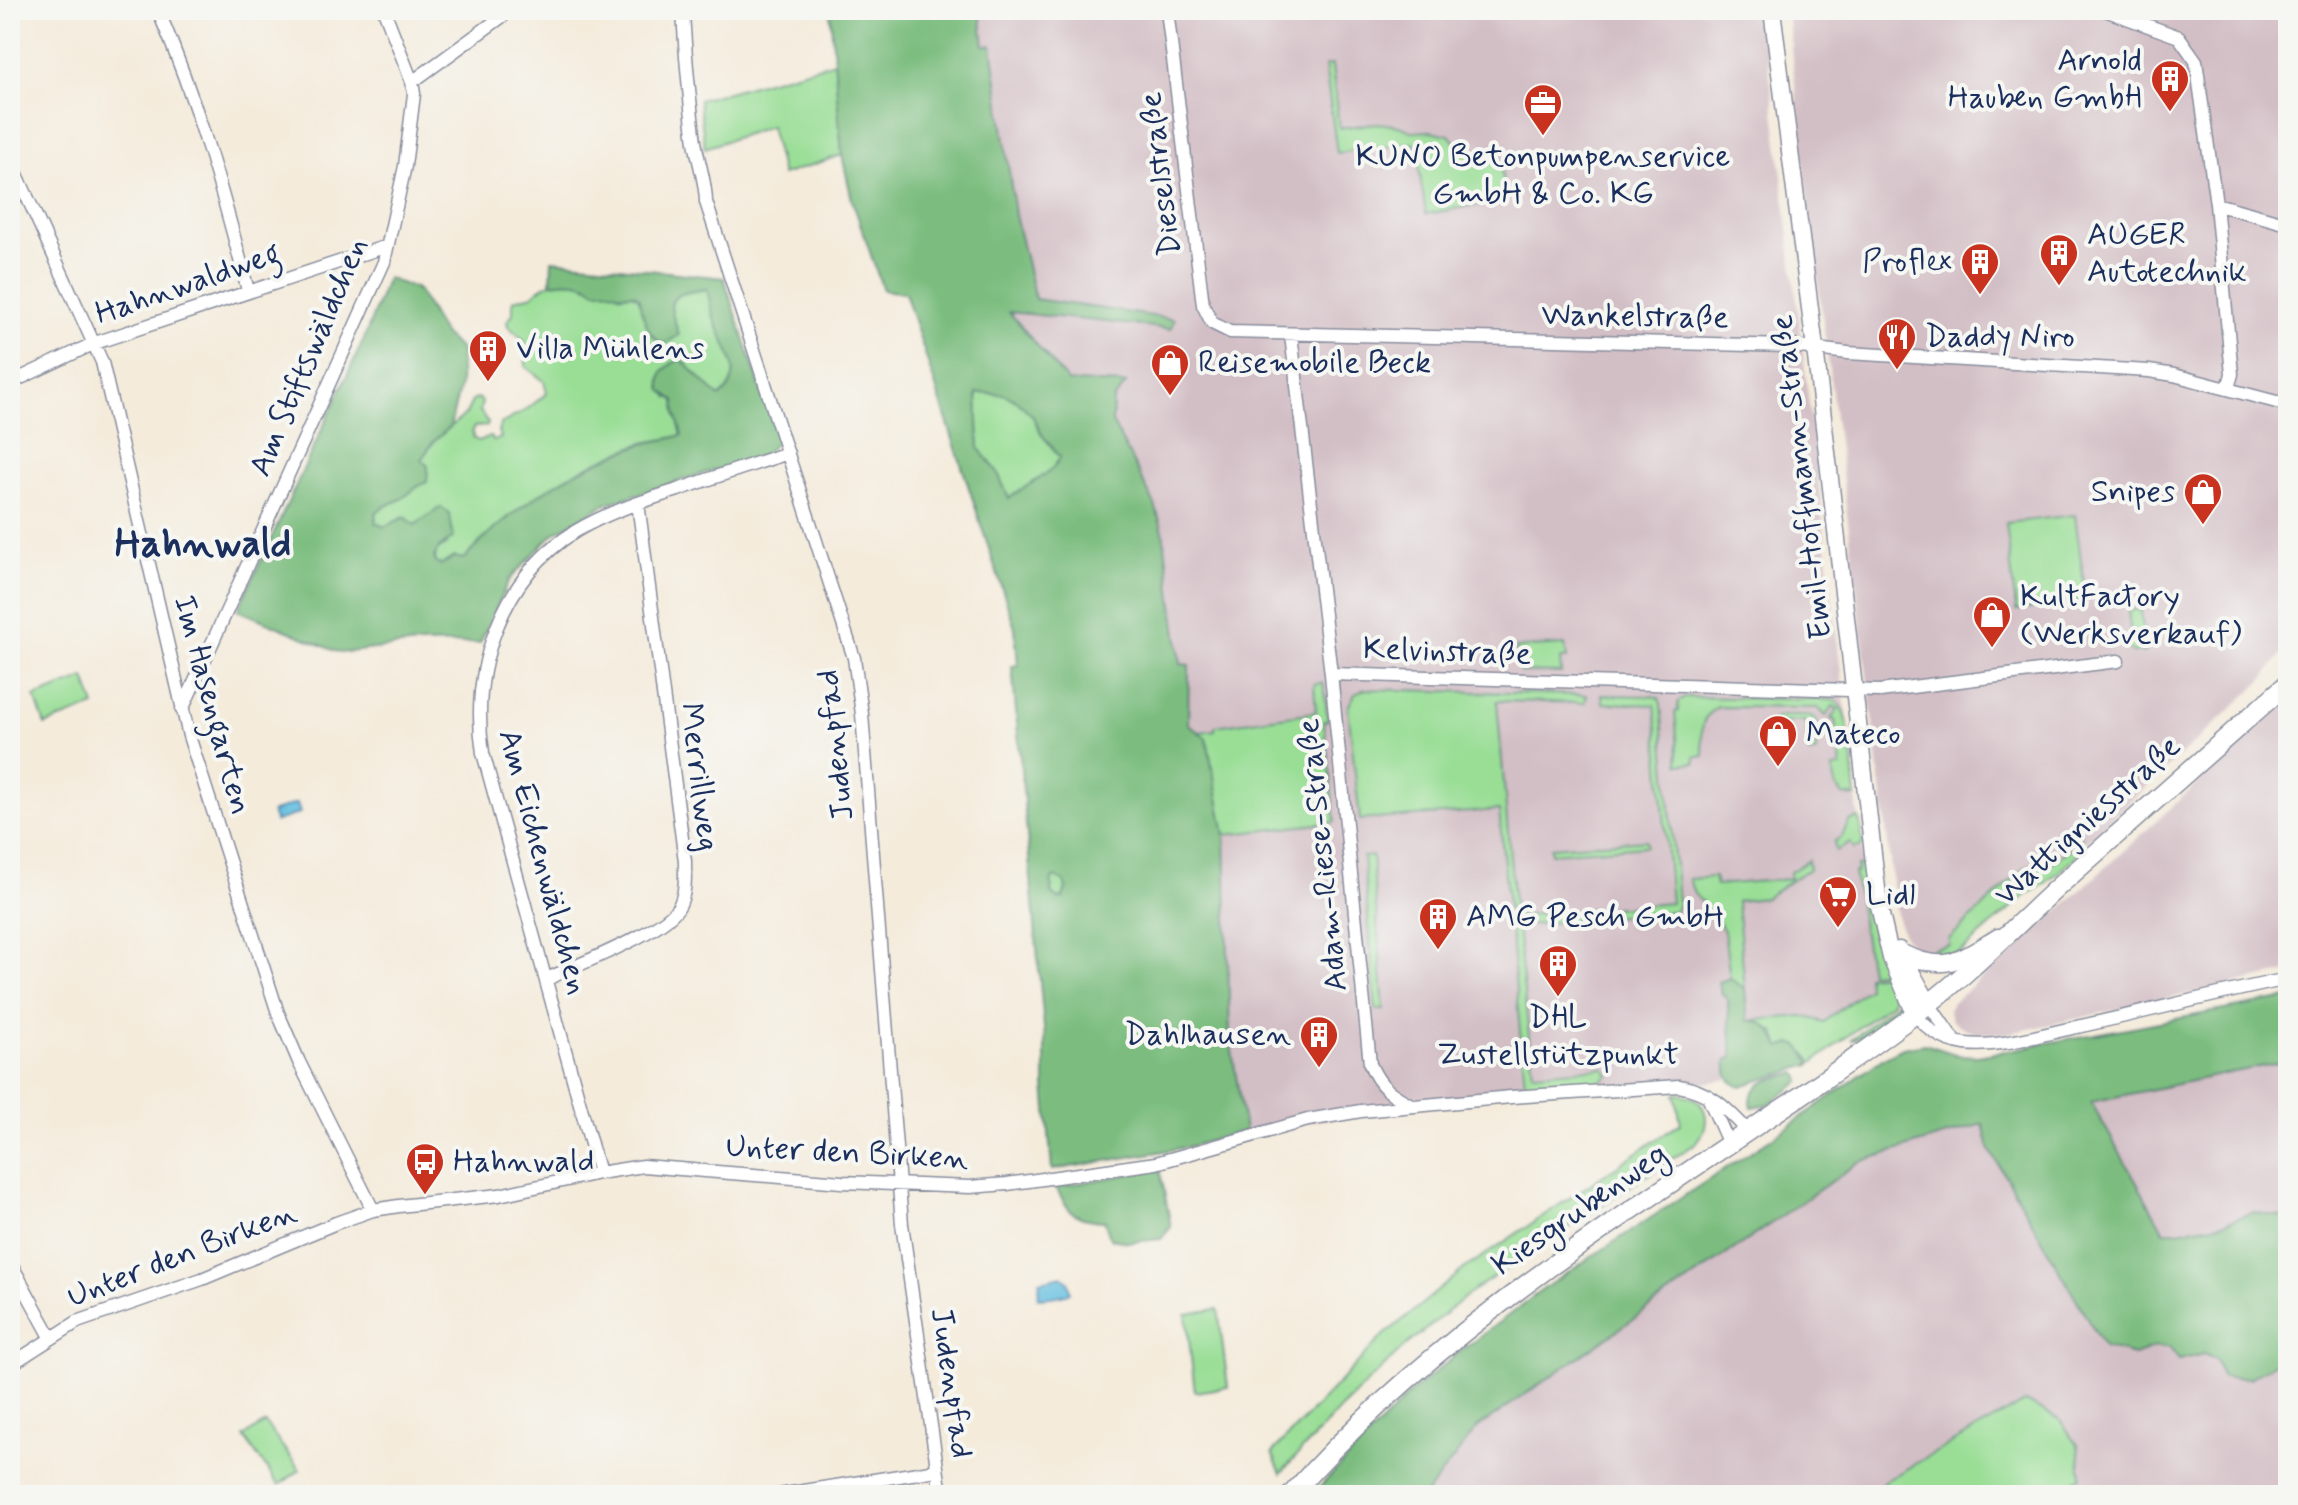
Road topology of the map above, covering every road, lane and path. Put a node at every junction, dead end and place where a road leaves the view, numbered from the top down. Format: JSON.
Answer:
{"nodes":[{"id":1,"x":158,"y":10,"type":"edge"},
{"id":2,"x":384,"y":10,"type":"edge"},
{"id":3,"x":511,"y":10,"type":"edge"},
{"id":4,"x":683,"y":10,"type":"edge"},
{"id":5,"x":1167,"y":10,"type":"edge"},
{"id":6,"x":1772,"y":10,"type":"edge"},
{"id":7,"x":2105,"y":10,"type":"edge"},
{"id":8,"x":412,"y":82,"type":"junction"},
{"id":9,"x":10,"y":159,"type":"edge"},
{"id":10,"x":2216,"y":204,"type":"junction"},
{"id":11,"x":2288,"y":224,"type":"edge"},
{"id":12,"x":387,"y":246,"type":"junction"},
{"id":13,"x":248,"y":291,"type":"junction"},
{"id":14,"x":1216,"y":327,"type":"joint"},
{"id":15,"x":1291,"y":335,"type":"junction"},
{"id":16,"x":95,"y":343,"type":"junction"},
{"id":17,"x":1815,"y":348,"type":"junction"},
{"id":18,"x":10,"y":383,"type":"edge"},
{"id":19,"x":2228,"y":388,"type":"junction"},
{"id":20,"x":2288,"y":405,"type":"edge"},
{"id":21,"x":788,"y":453,"type":"junction"},
{"id":22,"x":638,"y":503,"type":"junction"},
{"id":23,"x":2118,"y":661,"type":"dead end"},
{"id":24,"x":1331,"y":674,"type":"junction"},
{"id":25,"x":2288,"y":683,"type":"edge"},
{"id":26,"x":1856,"y":691,"type":"junction"},
{"id":27,"x":182,"y":710,"type":"junction"},
{"id":28,"x":2013,"y":928,"type":"junction"},
{"id":29,"x":1887,"y":937,"type":"junction"},
{"id":30,"x":1900,"y":952,"type":"junction"},
{"id":31,"x":547,"y":979,"type":"junction"},
{"id":32,"x":2288,"y":979,"type":"edge"},
{"id":33,"x":1922,"y":1009,"type":"junction"},
{"id":34,"x":1708,"y":1097,"type":"junction"},
{"id":35,"x":1413,"y":1106,"type":"junction"},
{"id":36,"x":1748,"y":1131,"type":"junction"},
{"id":37,"x":1729,"y":1144,"type":"junction"},
{"id":38,"x":599,"y":1173,"type":"junction"},
{"id":39,"x":900,"y":1183,"type":"junction"},
{"id":40,"x":373,"y":1210,"type":"junction"},
{"id":41,"x":10,"y":1262,"type":"edge"},
{"id":42,"x":51,"y":1337,"type":"junction"},
{"id":43,"x":10,"y":1365,"type":"edge"},
{"id":44,"x":937,"y":1470,"type":"junction"},
{"id":45,"x":779,"y":1495,"type":"edge"},
{"id":46,"x":941,"y":1495,"type":"edge"},
{"id":47,"x":1291,"y":1495,"type":"edge"}],
"edges":[{"from":1,"to":13,"type":"street"},
{"from":2,"to":8,"type":"street"},
{"from":3,"to":8,"type":"street"},
{"from":4,"to":21,"type":"street","name":"Judenpfad"},
{"from":5,"to":14,"type":"street","name":"Dieselstraße"},
{"from":6,"to":17,"type":"street","name":"Emil-Hoffmann-Straße"},
{"from":7,"to":10,"type":"street"},
{"from":8,"to":12,"type":"street","name":"Am Stiftswäldchen"},
{"from":9,"to":16,"type":"street","name":"Im Hasengarten"},
{"from":10,"to":11,"type":"street"},
{"from":10,"to":19,"type":"street"},
{"from":12,"to":13,"type":"street","name":"Hahnwaldweg"},
{"from":12,"to":27,"type":"street","name":"Am Stiftswäldchen"},
{"from":13,"to":16,"type":"street","name":"Hahnwaldweg"},
{"from":14,"to":15,"type":"street","name":"Wankelstraße"},
{"from":15,"to":17,"type":"street","name":"Wankelstraße"},
{"from":15,"to":24,"type":"street","name":"Kelvinstraße"},
{"from":16,"to":18,"type":"street","name":"Hahnwaldweg"},
{"from":16,"to":27,"type":"street","name":"Im Hasengarten"},
{"from":17,"to":19,"type":"street","name":"Wankelstraße"},
{"from":17,"to":26,"type":"street","name":"Emil-Hoffmann-Straße"},
{"from":19,"to":20,"type":"street","name":"Wankelstraße"},
{"from":21,"to":22,"type":"street","name":"Am Eichenwäldchen"},
{"from":21,"to":39,"type":"street","name":"Judenpfad"},
{"from":22,"to":31,"type":"street","name":"Am Eichenwäldchen"},
{"from":22,"to":31,"type":"street","name":"Merrillweg"},
{"from":23,"to":26,"type":"street","name":"Kelvinstraße"},
{"from":24,"to":26,"type":"street","name":"Kelvinstraße"},
{"from":24,"to":35,"type":"street","name":"Adam-Riese-Straße"},
{"from":25,"to":28,"type":"main road","name":"Wattigniesstraße"},
{"from":26,"to":29,"type":"street","name":"Emil-Hoffmann-Straße"},
{"from":27,"to":40,"type":"street","name":"Im Hasengarten"},
{"from":28,"to":30,"type":"street"},
{"from":28,"to":33,"type":"main road","name":"Wattigniesstraße"},
{"from":29,"to":30,"type":"street","name":"Emil-Hoffmann-Straße"},
{"from":29,"to":33,"type":"street","name":"Emil-Hoffmann-Straße"},
{"from":30,"to":33,"type":"street","name":"Emil-Hoffmann-Straße"},
{"from":31,"to":38,"type":"street","name":"Am Eichenwäldchen"},
{"from":32,"to":33,"type":"street","name":"Emil-Hoffmann-Straße"},
{"from":33,"to":36,"type":"main road","name":"Kiesgrubenweg"},
{"from":34,"to":35,"type":"street","name":"Unter den Birken"},
{"from":34,"to":36,"type":"street","name":"Unter den Birken"},
{"from":34,"to":37,"type":"street"},
{"from":35,"to":39,"type":"street","name":"Unter den Birken"},
{"from":36,"to":37,"type":"main road","name":"Kiesgrubenweg"},
{"from":37,"to":47,"type":"main road","name":"Kiesgrubenweg"},
{"from":38,"to":39,"type":"street","name":"Unter den Birken"},
{"from":38,"to":40,"type":"street","name":"Unter den Birken"},
{"from":39,"to":44,"type":"street","name":"Judenpfad"},
{"from":40,"to":42,"type":"street","name":"Unter den Birken"},
{"from":41,"to":42,"type":"street"},
{"from":42,"to":43,"type":"street","name":"Unter den Birken"},
{"from":44,"to":45,"type":"street"},
{"from":44,"to":46,"type":"street","name":"Judenpfad"}]}
